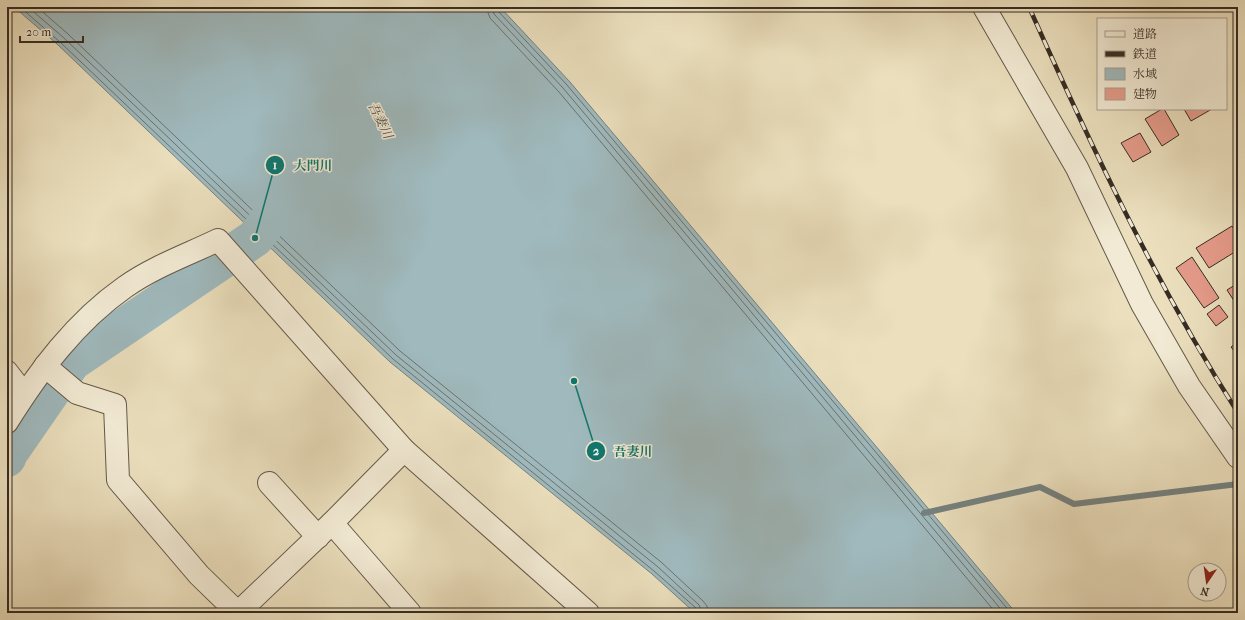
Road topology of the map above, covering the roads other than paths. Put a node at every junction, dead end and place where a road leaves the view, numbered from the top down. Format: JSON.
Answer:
{"nodes":[{"id":1,"x":984,"y":7,"type":"edge"},
{"id":2,"x":46,"y":366,"type":"junction"},
{"id":3,"x":7,"y":372,"type":"edge"},
{"id":4,"x":24,"y":394,"type":"junction"},
{"id":5,"x":7,"y":422,"type":"edge"},
{"id":6,"x":404,"y":450,"type":"junction"},
{"id":7,"x":1238,"y":457,"type":"edge"},
{"id":8,"x":269,"y":483,"type":"dead end"},
{"id":9,"x":325,"y":530,"type":"junction"},
{"id":10,"x":574,"y":609,"type":"edge"},
{"id":11,"x":243,"y":612,"type":"edge"},
{"id":12,"x":410,"y":613,"type":"edge"}],
"edges":[{"from":1,"to":7,"type":"street"},
{"from":2,"to":4,"type":"street"},
{"from":2,"to":6,"type":"street"},
{"from":2,"to":11,"type":"street"},
{"from":3,"to":4,"type":"street"},
{"from":4,"to":5,"type":"street"},
{"from":6,"to":9,"type":"street"},
{"from":6,"to":10,"type":"street"},
{"from":8,"to":9,"type":"street"},
{"from":9,"to":11,"type":"street"},
{"from":9,"to":12,"type":"street"}]}
